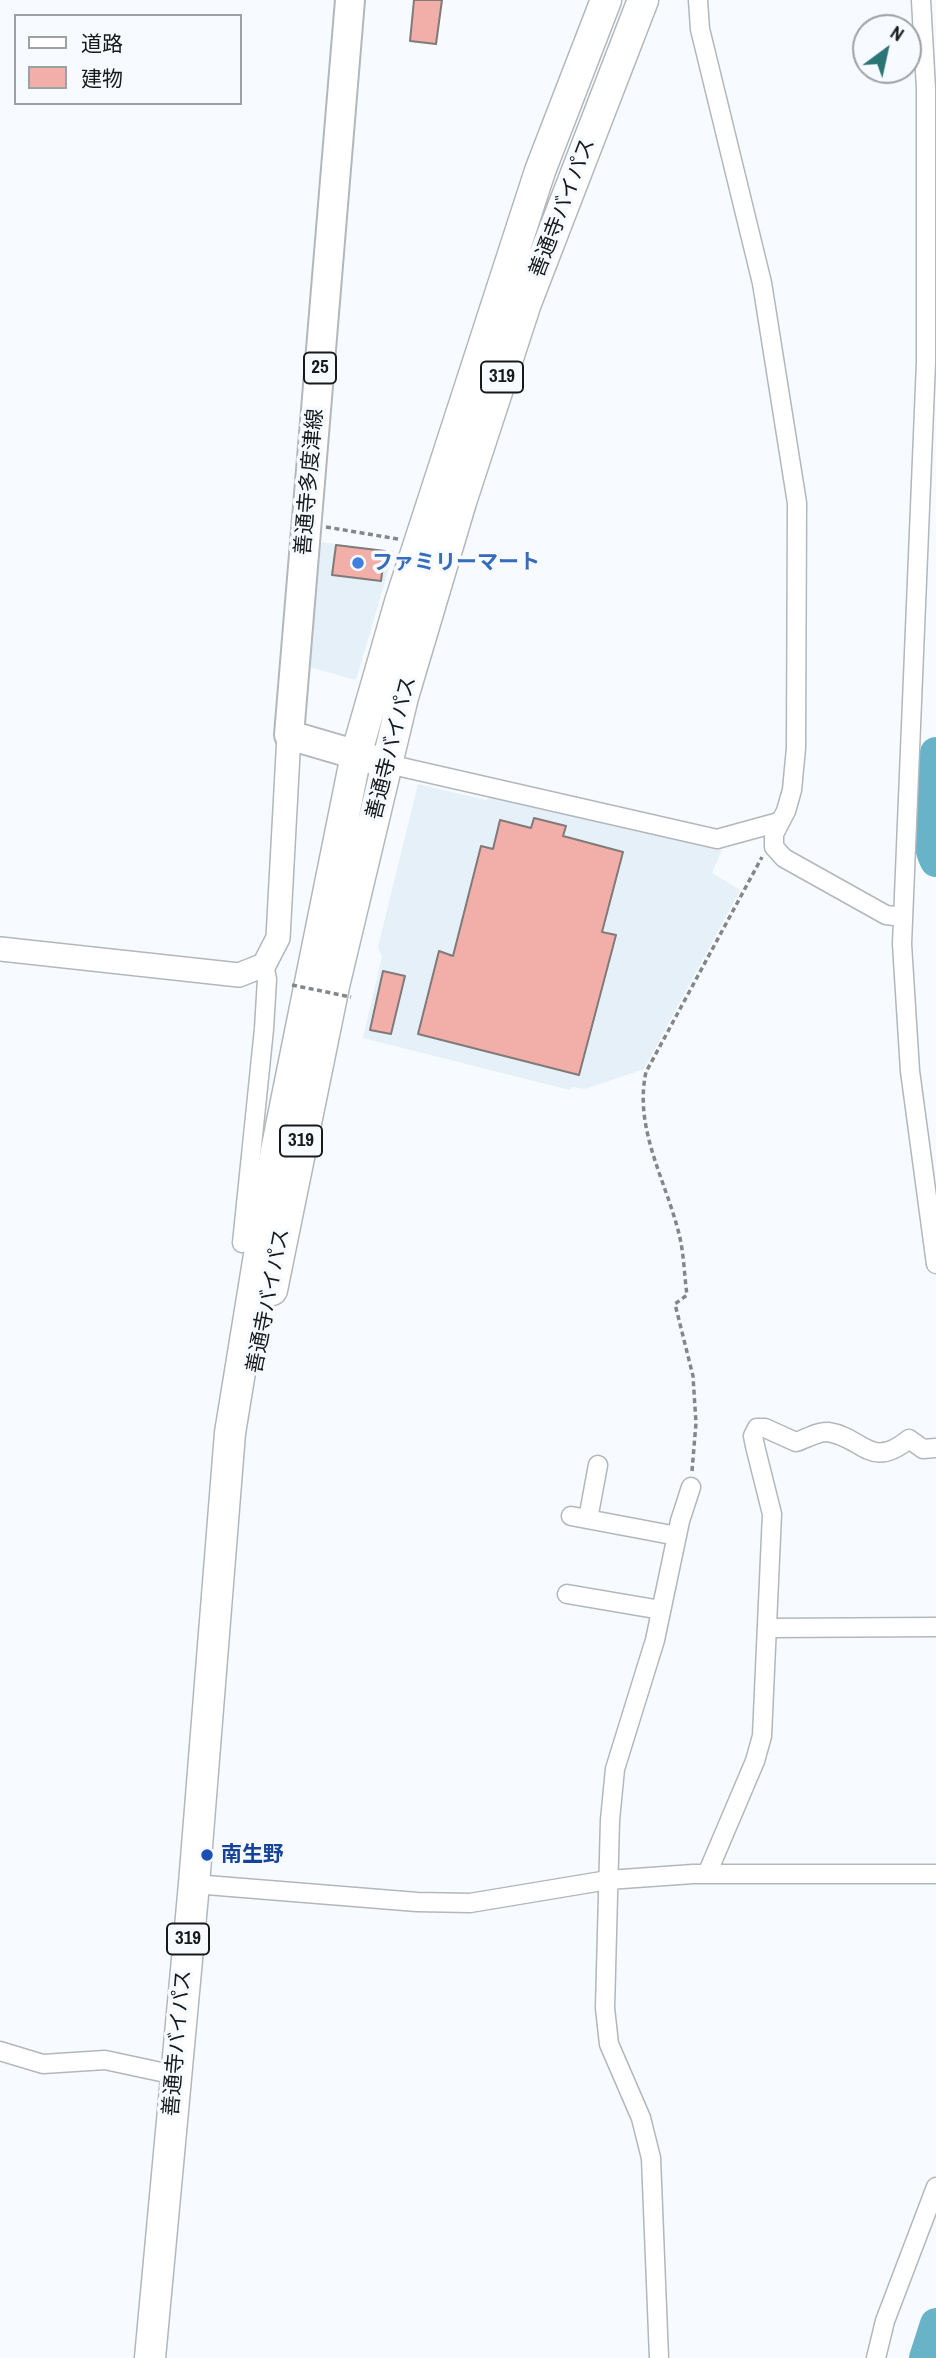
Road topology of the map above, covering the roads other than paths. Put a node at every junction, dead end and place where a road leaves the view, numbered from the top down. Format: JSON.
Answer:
{"nodes":[{"id":1,"x":350,"y":0,"type":"edge"},
{"id":2,"x":606,"y":0,"type":"edge"},
{"id":3,"x":643,"y":0,"type":"edge"},
{"id":4,"x":698,"y":0,"type":"edge"},
{"id":5,"x":920,"y":0,"type":"edge"},
{"id":6,"x":289,"y":736,"type":"junction"},
{"id":7,"x":356,"y":755,"type":"junction"},
{"id":8,"x":388,"y":764,"type":"junction"},
{"id":9,"x":776,"y":828,"type":"junction"},
{"id":10,"x":903,"y":917,"type":"junction"},
{"id":11,"x":0,"y":949,"type":"edge"},
{"id":12,"x":264,"y":965,"type":"junction"},
{"id":13,"x":242,"y":1243,"type":"dead end"},
{"id":14,"x":936,"y":1264,"type":"edge"},
{"id":15,"x":936,"y":1448,"type":"edge"},
{"id":16,"x":598,"y":1465,"type":"dead end"},
{"id":17,"x":691,"y":1487,"type":"road end"},
{"id":18,"x":221,"y":1519,"type":"junction"},
{"id":19,"x":677,"y":1536,"type":"junction"},
{"id":20,"x":567,"y":1594,"type":"dead end"},
{"id":21,"x":661,"y":1610,"type":"junction"},
{"id":22,"x":936,"y":1627,"type":"edge"},
{"id":23,"x":768,"y":1629,"type":"junction"},
{"id":24,"x":707,"y":1874,"type":"junction"},
{"id":25,"x":936,"y":1874,"type":"edge"},
{"id":26,"x":608,"y":1880,"type":"junction"},
{"id":27,"x":194,"y":1884,"type":"junction"},
{"id":28,"x":0,"y":2051,"type":"edge"},
{"id":29,"x":175,"y":2075,"type":"junction"},
{"id":30,"x":936,"y":2188,"type":"edge"},
{"id":31,"x":150,"y":2358,"type":"edge"},
{"id":32,"x":659,"y":2358,"type":"edge"},
{"id":33,"x":876,"y":2358,"type":"edge"}],
"edges":[{"from":1,"to":6,"type":"main road","name":"善通寺多度津線","number":"25"},
{"from":2,"to":7,"type":"highway","name":"善通寺バイパス","number":"319"},
{"from":3,"to":8,"type":"highway","name":"善通寺バイパス","number":"319"},
{"from":4,"to":9,"type":"street"},
{"from":5,"to":10,"type":"street"},
{"from":6,"to":7,"type":"main road"},
{"from":6,"to":12,"type":"street"},
{"from":7,"to":8,"type":"main road"},
{"from":7,"to":18,"type":"highway","name":"善通寺バイパス","number":"319"},
{"from":8,"to":9,"type":"street"},
{"from":8,"to":18,"type":"highway","name":"善通寺バイパス","number":"319"},
{"from":9,"to":10,"type":"street"},
{"from":10,"to":14,"type":"street"},
{"from":11,"to":12,"type":"street"},
{"from":12,"to":13,"type":"street"},
{"from":15,"to":23,"type":"street"},
{"from":16,"to":19,"type":"street"},
{"from":17,"to":19,"type":"street"},
{"from":18,"to":27,"type":"highway","name":"善通寺バイパス","number":"319"},
{"from":19,"to":21,"type":"street"},
{"from":20,"to":21,"type":"street"},
{"from":21,"to":26,"type":"street"},
{"from":22,"to":23,"type":"street"},
{"from":23,"to":24,"type":"street"},
{"from":24,"to":25,"type":"street"},
{"from":24,"to":26,"type":"street"},
{"from":26,"to":27,"type":"street"},
{"from":26,"to":32,"type":"street"},
{"from":27,"to":29,"type":"highway","name":"善通寺バイパス","number":"319"},
{"from":28,"to":29,"type":"street"},
{"from":29,"to":31,"type":"highway","name":"善通寺バイパス","number":"319"},
{"from":30,"to":33,"type":"street"}]}
